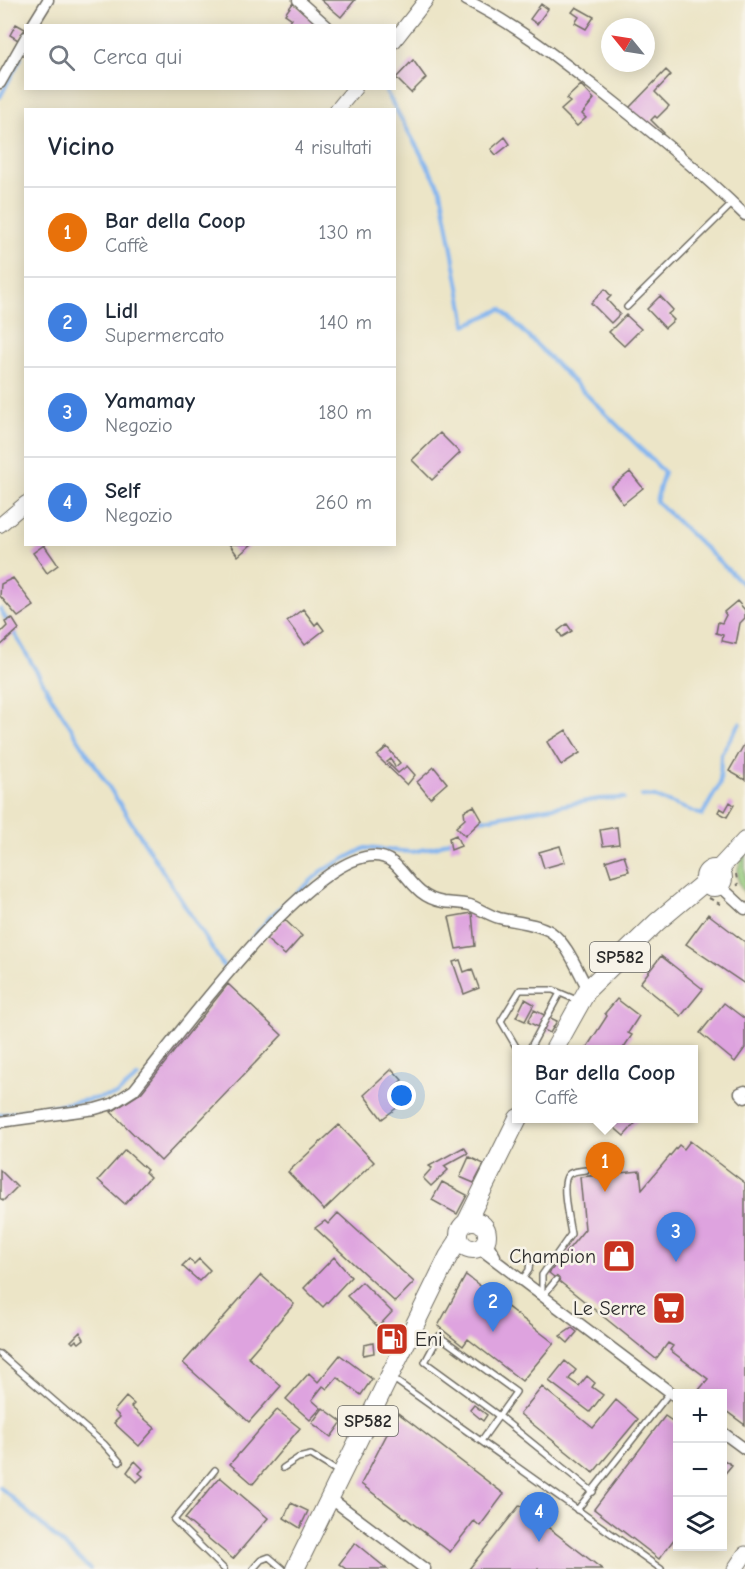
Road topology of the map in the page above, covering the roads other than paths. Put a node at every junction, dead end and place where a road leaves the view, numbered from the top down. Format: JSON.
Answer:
{"nodes":[{"id":1,"x":48,"y":0,"type":"edge"},
{"id":2,"x":298,"y":0,"type":"edge"},
{"id":3,"x":426,"y":0,"type":"edge"},
{"id":4,"x":466,"y":0,"type":"edge"},
{"id":5,"x":33,"y":24,"type":"edge"},
{"id":6,"x":325,"y":24,"type":"edge"},
{"id":7,"x":396,"y":38,"type":"edge"},
{"id":8,"x":24,"y":40,"type":"edge"},
{"id":9,"x":0,"y":84,"type":"edge"},
{"id":10,"x":353,"y":90,"type":"edge"},
{"id":11,"x":339,"y":108,"type":"edge"},
{"id":12,"x":733,"y":203,"type":"junction"},
{"id":13,"x":745,"y":215,"type":"edge"},
{"id":14,"x":627,"y":308,"type":"dead end"},
{"id":15,"x":24,"y":505,"type":"edge"},
{"id":16,"x":0,"y":525,"type":"edge"},
{"id":17,"x":745,"y":841,"type":"edge"},
{"id":18,"x":716,"y":881,"type":"junction"},
{"id":19,"x":745,"y":909,"type":"edge"},
{"id":20,"x":561,"y":993,"type":"junction"},
{"id":21,"x":584,"y":996,"type":"junction"},
{"id":22,"x":515,"y":1045,"type":"edge"},
{"id":23,"x":532,"y":1045,"type":"edge"},
{"id":24,"x":557,"y":1045,"type":"edge"},
{"id":25,"x":745,"y":1091,"type":"edge"},
{"id":26,"x":745,"y":1098,"type":"edge"},
{"id":27,"x":0,"y":1122,"type":"edge"},
{"id":28,"x":516,"y":1123,"type":"edge"},
{"id":29,"x":586,"y":1170,"type":"dead end"},
{"id":30,"x":474,"y":1222,"type":"junction"},
{"id":31,"x":473,"y":1244,"type":"junction"},
{"id":32,"x":530,"y":1260,"type":"dead end"},
{"id":33,"x":522,"y":1280,"type":"junction"},
{"id":34,"x":556,"y":1280,"type":"dead end"},
{"id":35,"x":543,"y":1296,"type":"junction"},
{"id":36,"x":0,"y":1354,"type":"edge"},
{"id":37,"x":390,"y":1377,"type":"junction"},
{"id":38,"x":673,"y":1394,"type":"edge"},
{"id":39,"x":673,"y":1396,"type":"edge"},
{"id":40,"x":499,"y":1416,"type":"junction"},
{"id":41,"x":727,"y":1435,"type":"edge"},
{"id":42,"x":481,"y":1441,"type":"junction"},
{"id":43,"x":745,"y":1449,"type":"edge"},
{"id":44,"x":120,"y":1462,"type":"dead end"},
{"id":45,"x":283,"y":1468,"type":"dead end"},
{"id":46,"x":215,"y":1470,"type":"dead end"},
{"id":47,"x":341,"y":1474,"type":"junction"},
{"id":48,"x":592,"y":1492,"type":"junction"},
{"id":49,"x":330,"y":1498,"type":"junction"},
{"id":50,"x":577,"y":1510,"type":"junction"},
{"id":51,"x":745,"y":1554,"type":"edge"},
{"id":52,"x":224,"y":1569,"type":"edge"},
{"id":53,"x":253,"y":1569,"type":"edge"},
{"id":54,"x":283,"y":1569,"type":"edge"},
{"id":55,"x":295,"y":1569,"type":"edge"},
{"id":56,"x":425,"y":1569,"type":"edge"},
{"id":57,"x":661,"y":1569,"type":"edge"},
{"id":58,"x":735,"y":1569,"type":"edge"}],
"edges":[{"from":1,"to":5,"type":"street"},
{"from":2,"to":6,"type":"street"},
{"from":3,"to":7,"type":"street"},
{"from":4,"to":12,"type":"street"},
{"from":8,"to":9,"type":"street"},
{"from":10,"to":11,"type":"street"},
{"from":12,"to":13,"type":"street"},
{"from":12,"to":14,"type":"lane"},
{"from":15,"to":16,"type":"street"},
{"from":17,"to":18,"type":"main road","number":"SP582"},
{"from":18,"to":19,"type":"street"},
{"from":18,"to":21,"type":"main road","number":"SP582"},
{"from":20,"to":21,"type":"lane"},
{"from":20,"to":22,"type":"lane"},
{"from":20,"to":23,"type":"lane"},
{"from":21,"to":24,"type":"main road","number":"SP582"},
{"from":21,"to":27,"type":"street"},
{"from":25,"to":26,"type":"street"},
{"from":28,"to":30,"type":"main road","number":"SP582"},
{"from":29,"to":35,"type":"lane"},
{"from":30,"to":31,"type":"main road","number":"SP582"},
{"from":30,"to":31,"type":"main road","number":"SP582"},
{"from":31,"to":33,"type":"street"},
{"from":31,"to":37,"type":"main road","number":"SP582"},
{"from":32,"to":33,"type":"lane"},
{"from":33,"to":35,"type":"street"},
{"from":34,"to":35,"type":"lane"},
{"from":35,"to":38,"type":"street"},
{"from":36,"to":44,"type":"lane"},
{"from":37,"to":42,"type":"lane"},
{"from":37,"to":47,"type":"main road","number":"SP582"},
{"from":39,"to":48,"type":"lane"},
{"from":40,"to":40,"type":"lane"},
{"from":40,"to":42,"type":"lane"},
{"from":40,"to":48,"type":"lane"},
{"from":41,"to":43,"type":"street"},
{"from":42,"to":50,"type":"lane"},
{"from":45,"to":47,"type":"lane"},
{"from":46,"to":52,"type":"lane"},
{"from":47,"to":49,"type":"main road","number":"SP582"},
{"from":48,"to":50,"type":"lane"},
{"from":49,"to":55,"type":"main road","number":"SP582"},
{"from":49,"to":56,"type":"street"},
{"from":50,"to":57,"type":"lane"},
{"from":51,"to":58,"type":"main road"},
{"from":53,"to":54,"type":"lane"}]}
